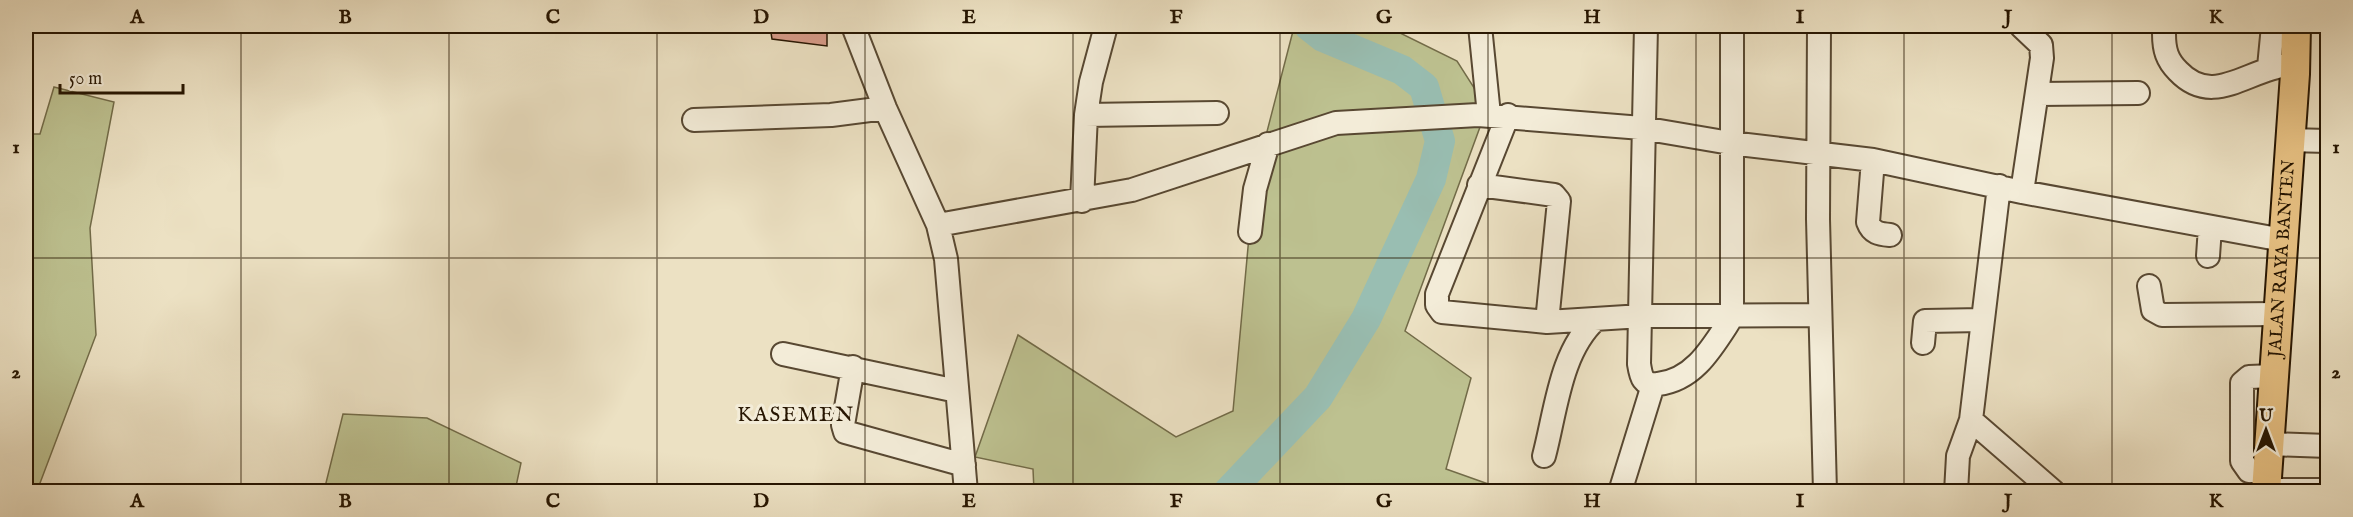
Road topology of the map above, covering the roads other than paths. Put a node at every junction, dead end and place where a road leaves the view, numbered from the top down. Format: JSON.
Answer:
{"nodes":[{"id":1,"x":853,"y":26,"type":"edge"},
{"id":2,"x":1106,"y":26,"type":"edge"},
{"id":3,"x":1480,"y":26,"type":"edge"},
{"id":4,"x":1646,"y":26,"type":"edge"},
{"id":5,"x":1732,"y":26,"type":"edge"},
{"id":6,"x":1819,"y":26,"type":"edge"},
{"id":7,"x":2021,"y":26,"type":"edge"},
{"id":8,"x":2273,"y":26,"type":"edge"},
{"id":9,"x":2296,"y":26,"type":"edge"},
{"id":10,"x":2164,"y":34,"type":"dead end"},
{"id":11,"x":2281,"y":66,"type":"junction"},
{"id":12,"x":2138,"y":93,"type":"dead end"},
{"id":13,"x":2038,"y":94,"type":"junction"},
{"id":14,"x":885,"y":108,"type":"junction"},
{"id":15,"x":1217,"y":113,"type":"dead end"},
{"id":16,"x":1086,"y":115,"type":"junction"},
{"id":17,"x":1492,"y":115,"type":"junction"},
{"id":18,"x":694,"y":120,"type":"dead end"},
{"id":19,"x":1642,"y":128,"type":"junction"},
{"id":20,"x":2288,"y":140,"type":"junction"},
{"id":21,"x":2328,"y":141,"type":"edge"},
{"id":22,"x":1268,"y":144,"type":"junction"},
{"id":23,"x":1730,"y":144,"type":"junction"},
{"id":24,"x":1819,"y":152,"type":"junction"},
{"id":25,"x":1873,"y":160,"type":"junction"},
{"id":26,"x":1479,"y":185,"type":"junction"},
{"id":27,"x":1999,"y":186,"type":"junction"},
{"id":28,"x":2022,"y":192,"type":"junction"},
{"id":29,"x":1082,"y":201,"type":"junction"},
{"id":30,"x":938,"y":225,"type":"junction"},
{"id":31,"x":2210,"y":227,"type":"junction"},
{"id":32,"x":1250,"y":232,"type":"dead end"},
{"id":33,"x":1890,"y":235,"type":"dead end"},
{"id":34,"x":2283,"y":240,"type":"junction"},
{"id":35,"x":2208,"y":256,"type":"dead end"},
{"id":36,"x":2149,"y":286,"type":"dead end"},
{"id":37,"x":2279,"y":314,"type":"junction"},
{"id":38,"x":1820,"y":315,"type":"junction"},
{"id":39,"x":1642,"y":316,"type":"junction"},
{"id":40,"x":1732,"y":317,"type":"junction"},
{"id":41,"x":1596,"y":319,"type":"junction"},
{"id":42,"x":1982,"y":320,"type":"junction"},
{"id":43,"x":1547,"y":322,"type":"junction"},
{"id":44,"x":1923,"y":343,"type":"dead end"},
{"id":45,"x":783,"y":354,"type":"dead end"},
{"id":46,"x":853,"y":368,"type":"junction"},
{"id":47,"x":1653,"y":385,"type":"junction"},
{"id":48,"x":957,"y":391,"type":"junction"},
{"id":49,"x":1971,"y":420,"type":"junction"},
{"id":50,"x":2328,"y":446,"type":"edge"},
{"id":51,"x":1544,"y":456,"type":"dead end"},
{"id":52,"x":964,"y":465,"type":"junction"},
{"id":53,"x":2267,"y":474,"type":"edge"},
{"id":54,"x":2328,"y":490,"type":"edge"},
{"id":55,"x":966,"y":492,"type":"edge"},
{"id":56,"x":1620,"y":492,"type":"edge"},
{"id":57,"x":1825,"y":492,"type":"edge"},
{"id":58,"x":1956,"y":492,"type":"edge"},
{"id":59,"x":2054,"y":492,"type":"edge"}],
"edges":[{"from":1,"to":14,"type":"street"},
{"from":2,"to":16,"type":"street"},
{"from":3,"to":17,"type":"street"},
{"from":4,"to":19,"type":"street"},
{"from":5,"to":23,"type":"street"},
{"from":6,"to":24,"type":"street"},
{"from":7,"to":13,"type":"street"},
{"from":8,"to":11,"type":"street"},
{"from":9,"to":11,"type":"main road","name":"JALAN RAYA BANTEN"},
{"from":10,"to":11,"type":"street"},
{"from":11,"to":20,"type":"main road","name":"JALAN RAYA BANTEN"},
{"from":12,"to":13,"type":"street"},
{"from":13,"to":28,"type":"street"},
{"from":14,"to":18,"type":"street"},
{"from":14,"to":30,"type":"street"},
{"from":15,"to":16,"type":"street"},
{"from":16,"to":29,"type":"street"},
{"from":17,"to":19,"type":"street"},
{"from":17,"to":22,"type":"street"},
{"from":17,"to":26,"type":"street"},
{"from":19,"to":23,"type":"street"},
{"from":19,"to":39,"type":"street"},
{"from":20,"to":21,"type":"street"},
{"from":20,"to":34,"type":"main road","name":"JALAN RAYA BANTEN"},
{"from":22,"to":29,"type":"street"},
{"from":22,"to":32,"type":"street"},
{"from":23,"to":24,"type":"street"},
{"from":23,"to":40,"type":"street"},
{"from":24,"to":25,"type":"street"},
{"from":24,"to":38,"type":"street"},
{"from":25,"to":27,"type":"street"},
{"from":25,"to":33,"type":"street"},
{"from":26,"to":43,"type":"street"},
{"from":26,"to":43,"type":"street"},
{"from":27,"to":28,"type":"street"},
{"from":27,"to":42,"type":"street"},
{"from":28,"to":31,"type":"street"},
{"from":29,"to":30,"type":"street"},
{"from":30,"to":48,"type":"street"},
{"from":31,"to":34,"type":"street"},
{"from":31,"to":35,"type":"street"},
{"from":34,"to":37,"type":"main road","name":"JALAN RAYA BANTEN"},
{"from":36,"to":37,"type":"street"},
{"from":37,"to":53,"type":"main road","name":"JALAN RAYA BANTEN"},
{"from":38,"to":40,"type":"street"},
{"from":38,"to":57,"type":"street"},
{"from":39,"to":40,"type":"street"},
{"from":39,"to":41,"type":"street"},
{"from":39,"to":47,"type":"street"},
{"from":40,"to":47,"type":"street"},
{"from":41,"to":43,"type":"street"},
{"from":41,"to":51,"type":"street"},
{"from":42,"to":44,"type":"street"},
{"from":42,"to":49,"type":"street"},
{"from":45,"to":46,"type":"street"},
{"from":46,"to":48,"type":"street"},
{"from":46,"to":52,"type":"street"},
{"from":47,"to":56,"type":"street"},
{"from":48,"to":52,"type":"street"},
{"from":49,"to":58,"type":"street"},
{"from":49,"to":59,"type":"street"},
{"from":50,"to":53,"type":"street"},
{"from":52,"to":55,"type":"street"},
{"from":53,"to":54,"type":"street"}]}
